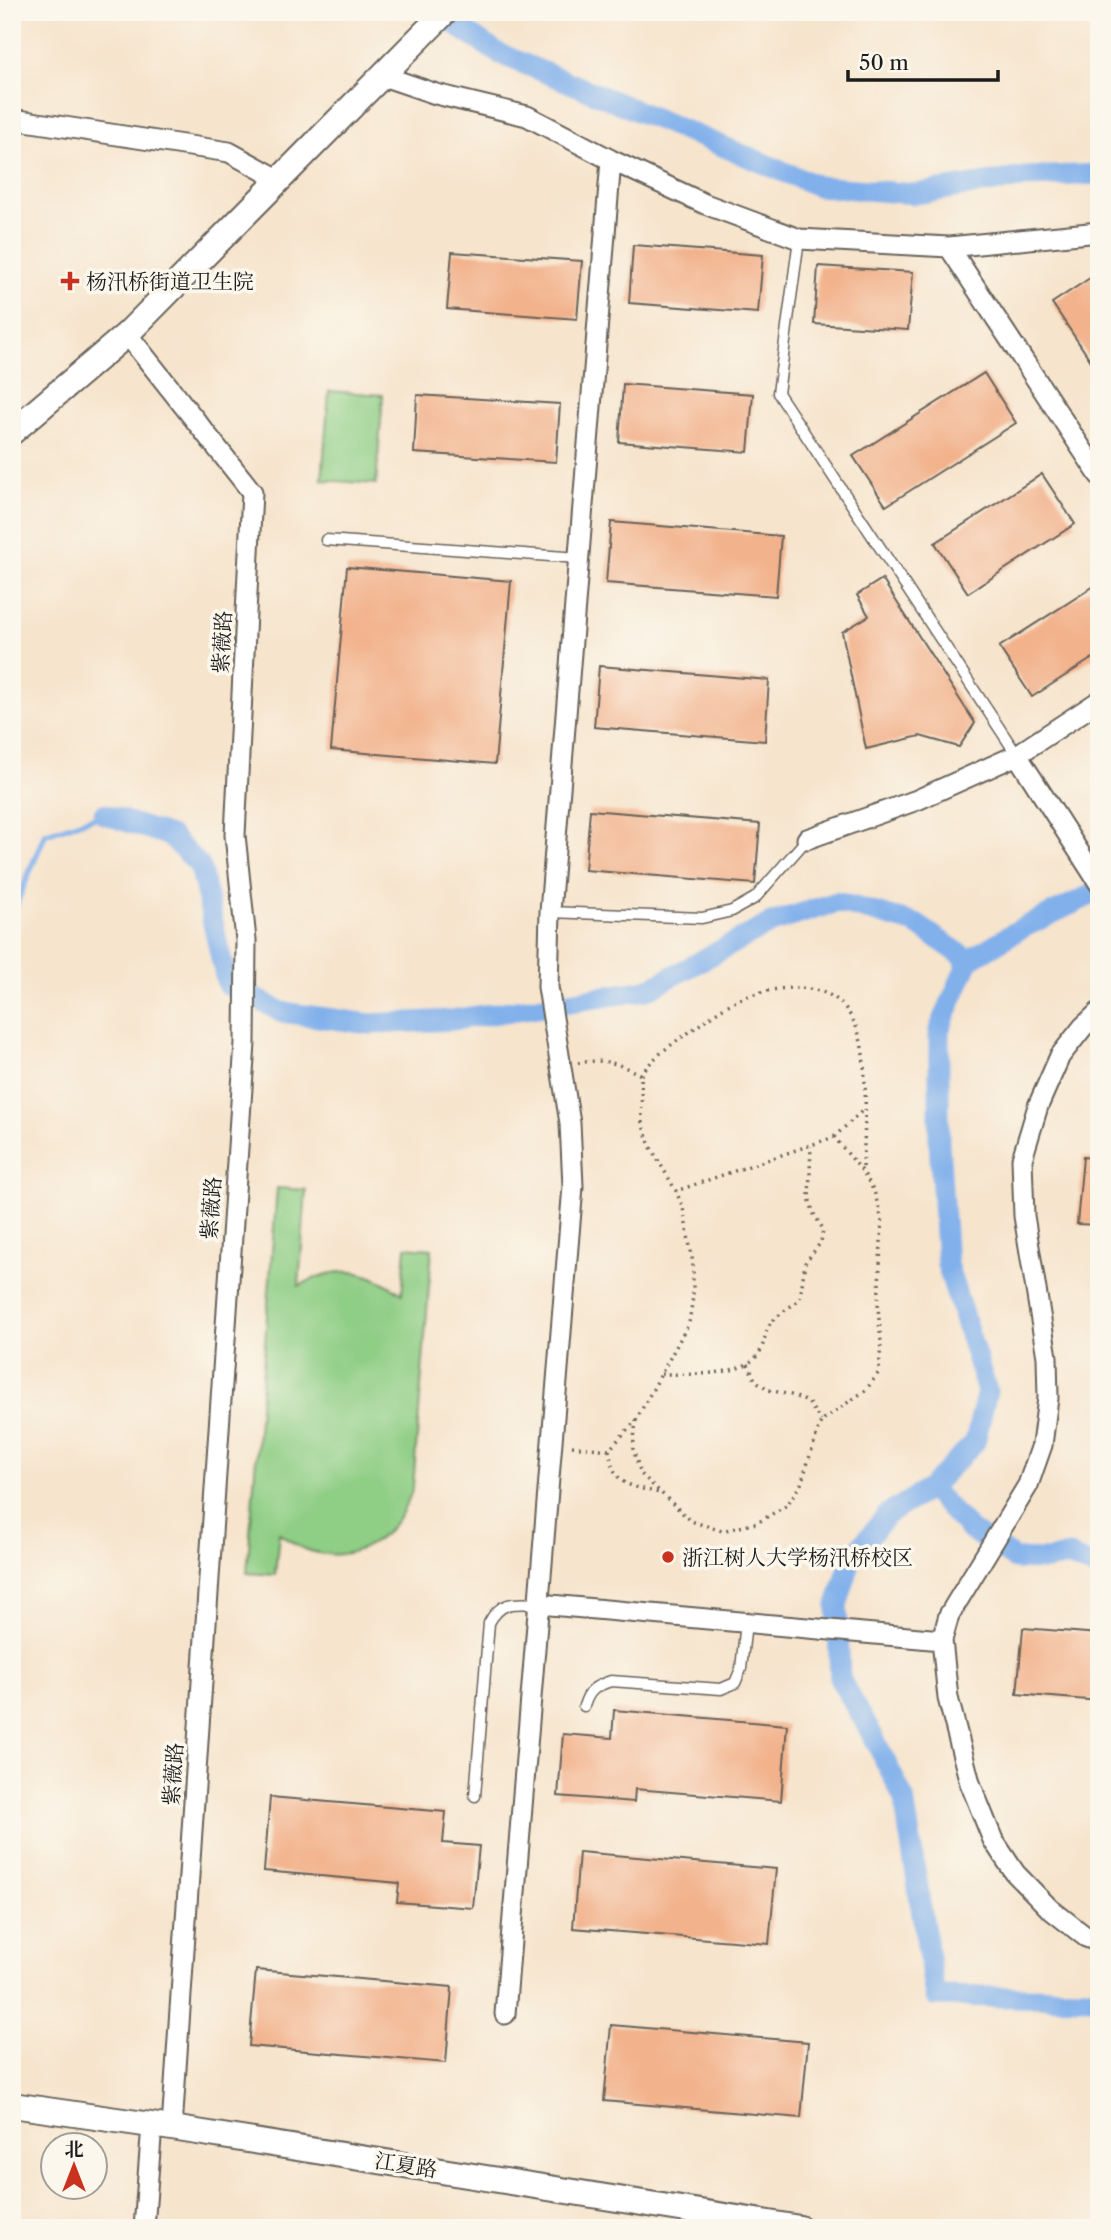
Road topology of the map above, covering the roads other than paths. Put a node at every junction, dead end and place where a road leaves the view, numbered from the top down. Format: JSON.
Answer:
{"nodes":[{"id":1,"x":445,"y":12,"type":"edge"},
{"id":2,"x":383,"y":76,"type":"junction"},
{"id":3,"x":12,"y":119,"type":"edge"},
{"id":4,"x":611,"y":160,"type":"junction"},
{"id":5,"x":280,"y":180,"type":"junction"},
{"id":6,"x":1099,"y":232,"type":"edge"},
{"id":7,"x":799,"y":239,"type":"junction"},
{"id":8,"x":949,"y":247,"type":"junction"},
{"id":9,"x":127,"y":334,"type":"junction"},
{"id":10,"x":12,"y":432,"type":"edge"},
{"id":11,"x":1099,"y":475,"type":"edge"},
{"id":12,"x":326,"y":540,"type":"dead end"},
{"id":13,"x":579,"y":558,"type":"junction"},
{"id":14,"x":1099,"y":701,"type":"edge"},
{"id":15,"x":1017,"y":755,"type":"junction"},
{"id":16,"x":807,"y":839,"type":"joint"},
{"id":17,"x":1099,"y":884,"type":"edge"},
{"id":18,"x":550,"y":912,"type":"junction"},
{"id":19,"x":1099,"y":1012,"type":"edge"},
{"id":20,"x":539,"y":1605,"type":"junction"},
{"id":21,"x":746,"y":1622,"type":"junction"},
{"id":22,"x":942,"y":1640,"type":"junction"},
{"id":23,"x":584,"y":1706,"type":"dead end"},
{"id":24,"x":475,"y":1796,"type":"dead end"},
{"id":25,"x":1099,"y":1942,"type":"edge"},
{"id":26,"x":505,"y":2014,"type":"dead end"},
{"id":27,"x":12,"y":2105,"type":"edge"},
{"id":28,"x":162,"y":2126,"type":"junction"},
{"id":29,"x":144,"y":2228,"type":"edge"},
{"id":30,"x":800,"y":2228,"type":"edge"}],
"edges":[{"from":1,"to":2,"type":"street"},
{"from":2,"to":4,"type":"street"},
{"from":2,"to":5,"type":"street"},
{"from":3,"to":5,"type":"street"},
{"from":4,"to":7,"type":"street"},
{"from":4,"to":13,"type":"street"},
{"from":5,"to":9,"type":"street"},
{"from":6,"to":8,"type":"street"},
{"from":7,"to":8,"type":"street"},
{"from":7,"to":15,"type":"lane"},
{"from":8,"to":11,"type":"street"},
{"from":9,"to":10,"type":"street"},
{"from":9,"to":28,"type":"street","name":"紫薇路"},
{"from":12,"to":13,"type":"lane"},
{"from":13,"to":18,"type":"street"},
{"from":14,"to":15,"type":"street"},
{"from":15,"to":16,"type":"street"},
{"from":15,"to":17,"type":"street"},
{"from":16,"to":18,"type":"lane"},
{"from":18,"to":20,"type":"street"},
{"from":19,"to":22,"type":"street"},
{"from":20,"to":21,"type":"street"},
{"from":20,"to":24,"type":"lane"},
{"from":20,"to":26,"type":"street"},
{"from":21,"to":22,"type":"street"},
{"from":21,"to":23,"type":"lane"},
{"from":22,"to":25,"type":"street"},
{"from":27,"to":28,"type":"street","name":"江夏路"},
{"from":28,"to":29,"type":"street","name":"紫薇路"},
{"from":28,"to":30,"type":"street","name":"江夏路"}]}
